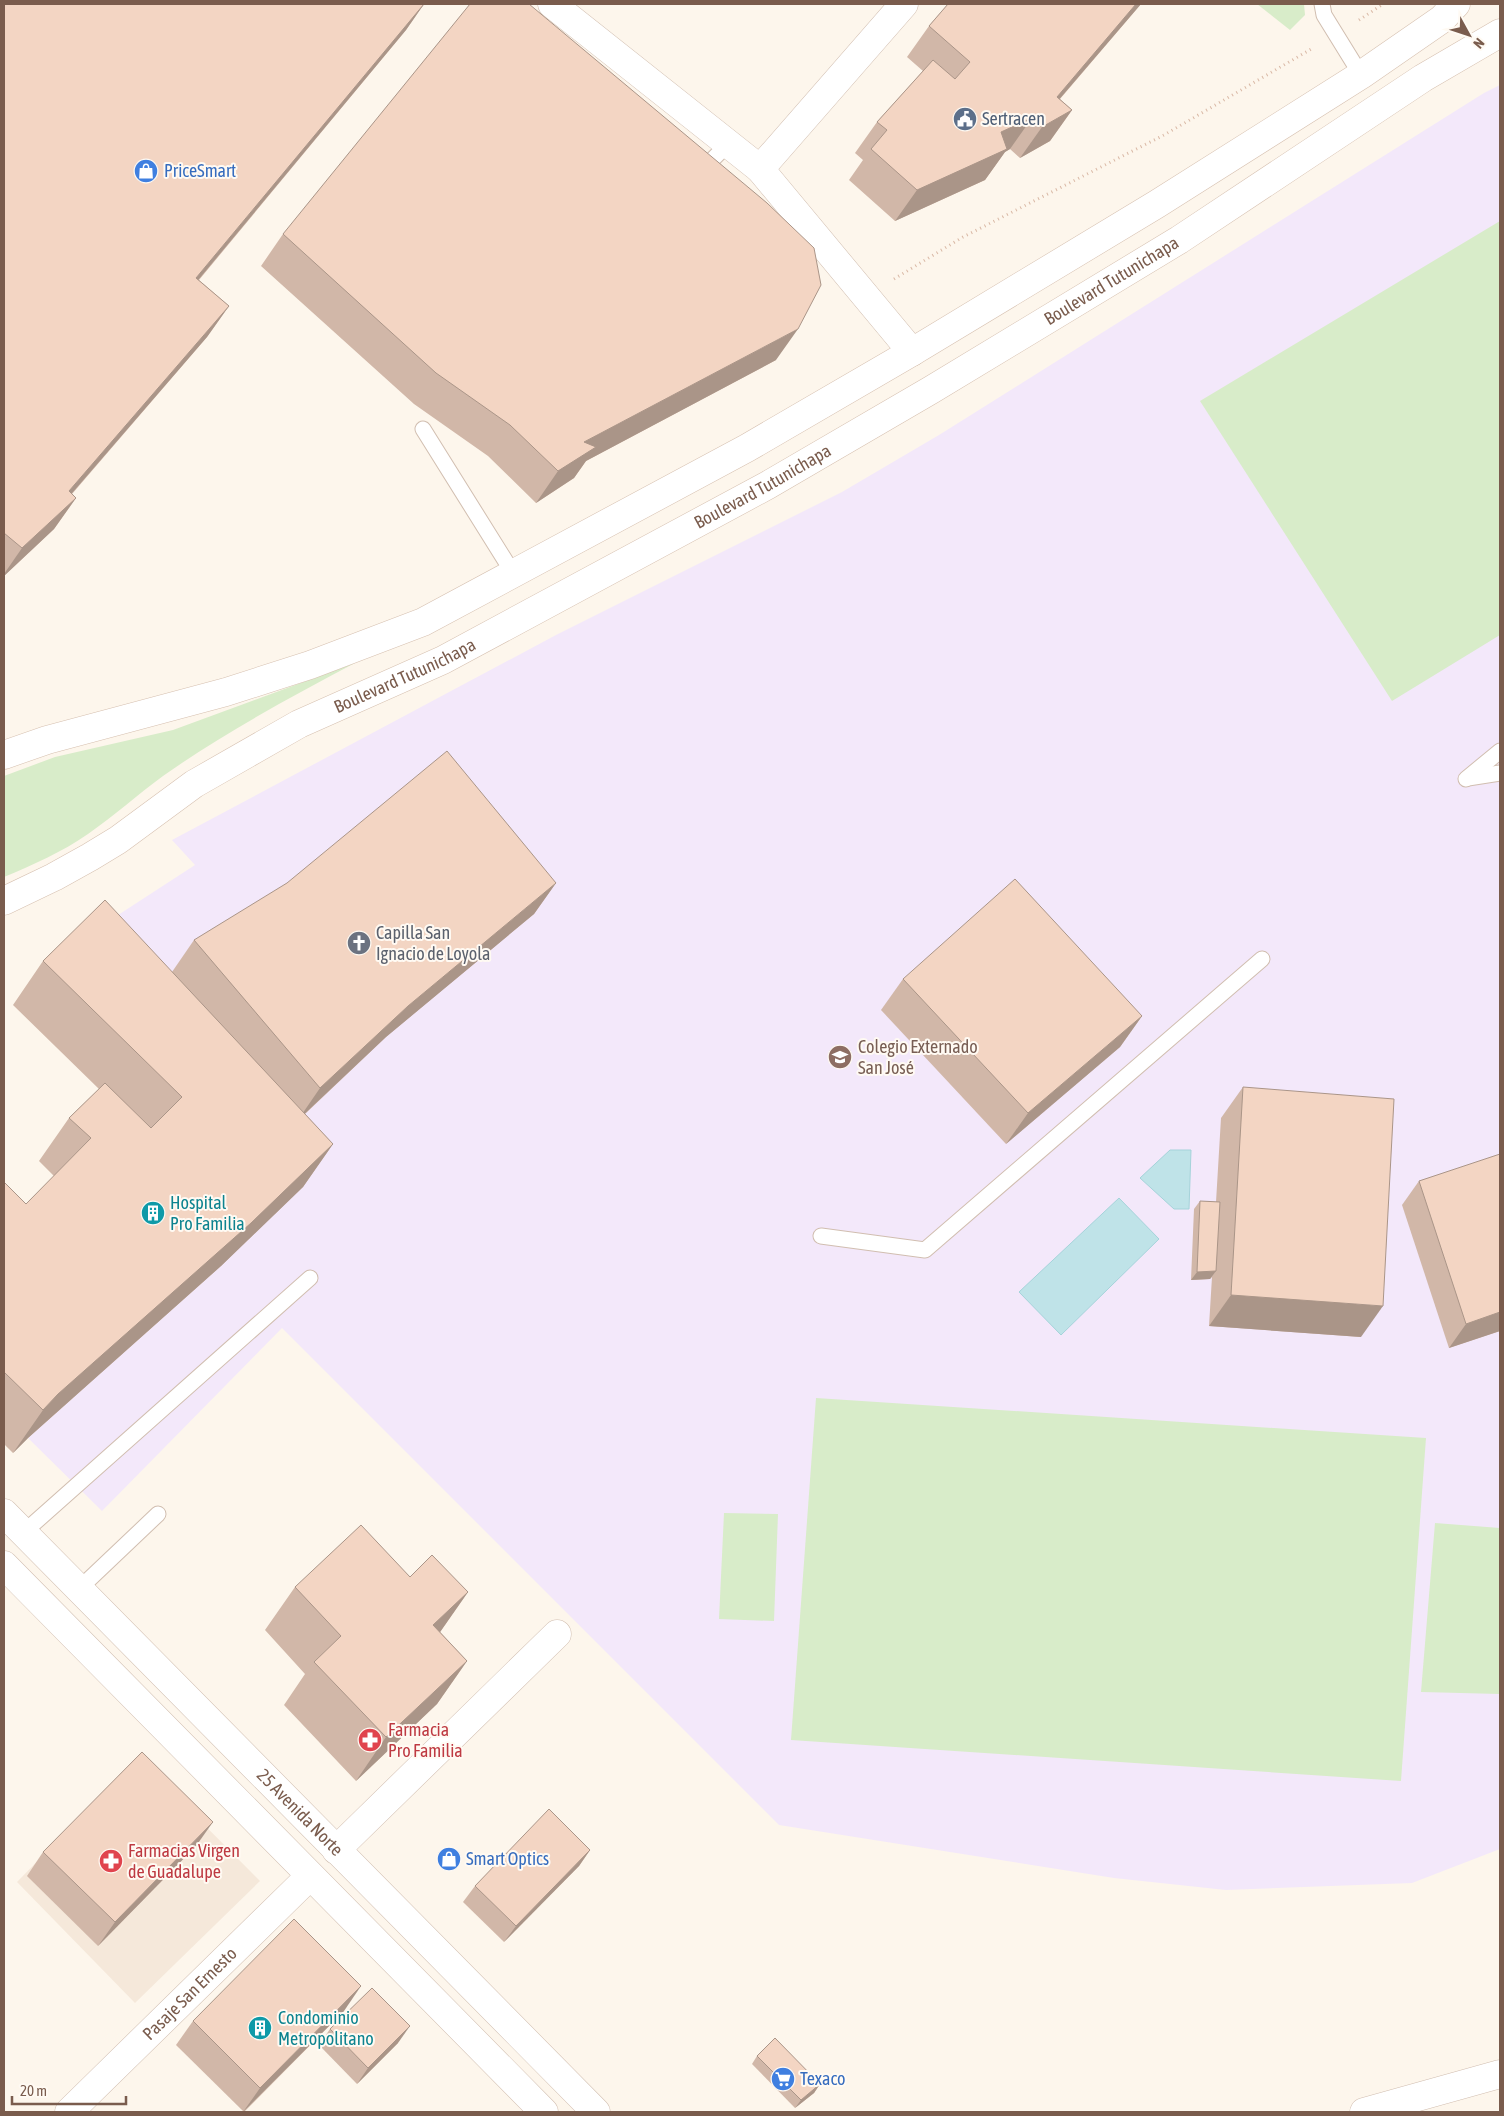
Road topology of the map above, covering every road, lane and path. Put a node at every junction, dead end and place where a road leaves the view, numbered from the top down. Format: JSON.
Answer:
{"nodes":[{"id":1,"x":904,"y":4,"type":"edge"},
{"id":2,"x":1322,"y":4,"type":"edge"},
{"id":3,"x":1383,"y":4,"type":"edge"},
{"id":4,"x":1456,"y":4,"type":"edge"},
{"id":5,"x":565,"y":8,"type":"edge"},
{"id":6,"x":1500,"y":33,"type":"edge"},
{"id":7,"x":1336,"y":34,"type":"junction"},
{"id":8,"x":1361,"y":74,"type":"junction"},
{"id":9,"x":728,"y":144,"type":"junction"},
{"id":10,"x":760,"y":169,"type":"junction"},
{"id":11,"x":687,"y":185,"type":"edge"},
{"id":12,"x":865,"y":296,"type":"junction"},
{"id":13,"x":912,"y":352,"type":"junction"},
{"id":14,"x":423,"y":429,"type":"dead end"},
{"id":15,"x":512,"y":573,"type":"junction"},
{"id":16,"x":1500,"y":752,"type":"edge"},
{"id":17,"x":4,"y":756,"type":"edge"},
{"id":18,"x":1500,"y":773,"type":"edge"},
{"id":19,"x":4,"y":902,"type":"edge"},
{"id":20,"x":1262,"y":959,"type":"dead end"},
{"id":21,"x":822,"y":1236,"type":"dead end"},
{"id":22,"x":310,"y":1278,"type":"dead end"},
{"id":23,"x":4,"y":1513,"type":"edge"},
{"id":24,"x":158,"y":1514,"type":"dead end"},
{"id":25,"x":23,"y":1533,"type":"junction"},
{"id":26,"x":4,"y":1565,"type":"edge"},
{"id":27,"x":79,"y":1589,"type":"junction"},
{"id":28,"x":557,"y":1634,"type":"dead end"},
{"id":29,"x":336,"y":1850,"type":"junction"},
{"id":30,"x":310,"y":1876,"type":"junction"},
{"id":31,"x":1500,"y":2074,"type":"edge"},
{"id":32,"x":69,"y":2112,"type":"edge"},
{"id":33,"x":544,"y":2112,"type":"edge"},
{"id":34,"x":596,"y":2112,"type":"edge"},
{"id":35,"x":1364,"y":2112,"type":"edge"}],
"edges":[{"from":1,"to":10,"type":"main road"},
{"from":2,"to":7,"type":"lane"},
{"from":3,"to":7,"type":"path"},
{"from":4,"to":8,"type":"main road"},
{"from":5,"to":9,"type":"main road"},
{"from":6,"to":19,"type":"main road","name":"Boulevard Tutunichapa"},
{"from":7,"to":8,"type":"lane"},
{"from":7,"to":12,"type":"path"},
{"from":8,"to":13,"type":"main road"},
{"from":9,"to":10,"type":"main road"},
{"from":9,"to":11,"type":"lane"},
{"from":10,"to":12,"type":"main road"},
{"from":12,"to":13,"type":"main road"},
{"from":13,"to":15,"type":"main road"},
{"from":14,"to":15,"type":"lane"},
{"from":15,"to":17,"type":"main road"},
{"from":16,"to":18,"type":"lane"},
{"from":20,"to":21,"type":"lane"},
{"from":22,"to":25,"type":"lane"},
{"from":23,"to":25,"type":"main road","name":"25 Avenida Norte"},
{"from":24,"to":27,"type":"lane"},
{"from":25,"to":27,"type":"main road","name":"25 Avenida Norte"},
{"from":26,"to":30,"type":"main road","name":"25 Avenida Norte"},
{"from":27,"to":29,"type":"main road","name":"25 Avenida Norte"},
{"from":28,"to":29,"type":"main road"},
{"from":29,"to":34,"type":"main road","name":"25 Avenida Norte"},
{"from":30,"to":32,"type":"main road","name":"Pasaje San Ernesto"},
{"from":30,"to":33,"type":"main road","name":"25 Avenida Norte"},
{"from":31,"to":35,"type":"main road"}]}
